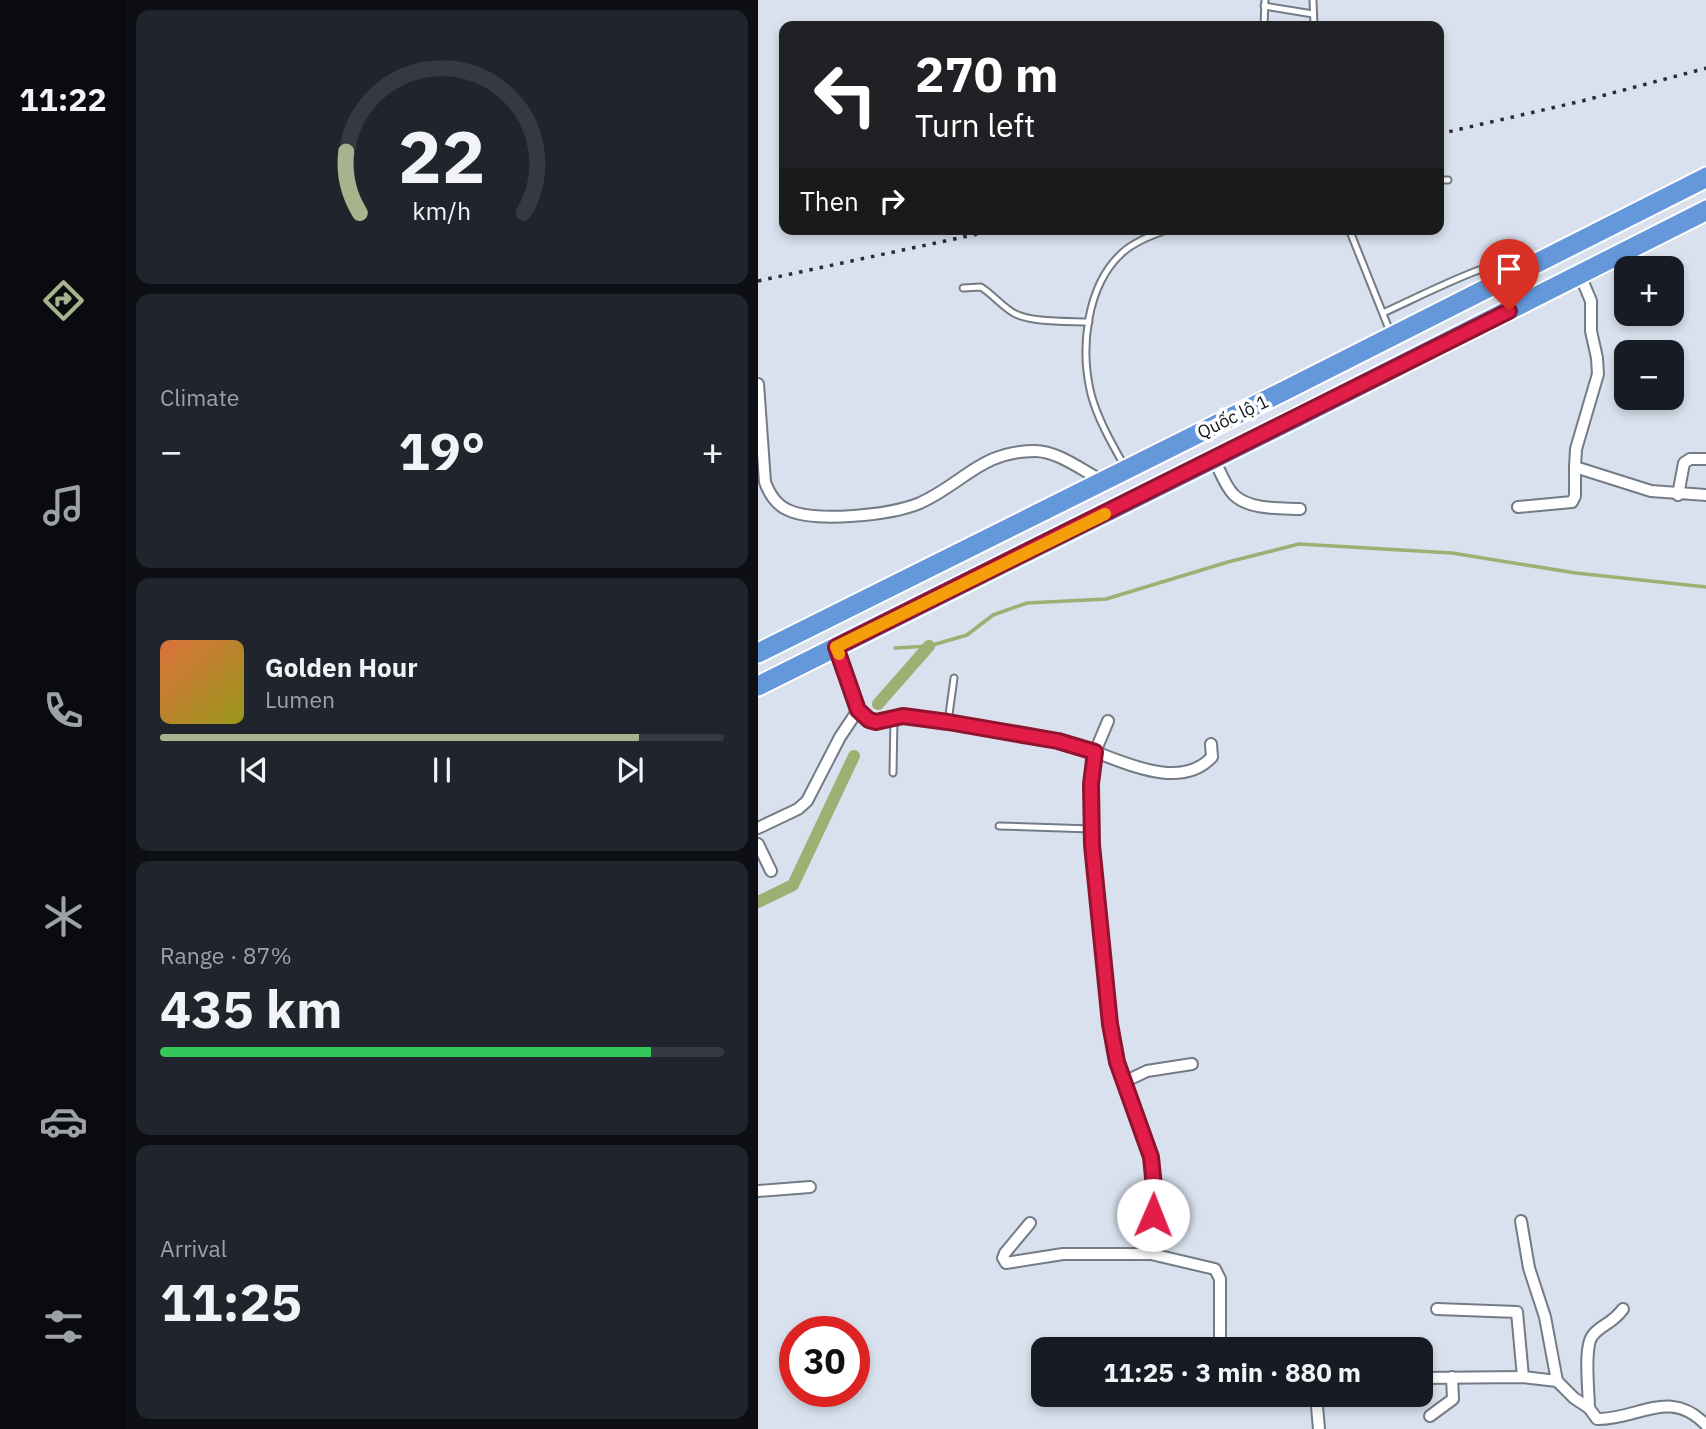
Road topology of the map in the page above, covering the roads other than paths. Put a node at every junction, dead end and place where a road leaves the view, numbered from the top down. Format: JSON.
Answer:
{"nodes":[{"id":1,"x":1313,"y":0,"type":"edge"},
{"id":2,"x":1264,"y":3,"type":"edge"},
{"id":3,"x":1313,"y":14,"type":"junction"},
{"id":4,"x":1264,"y":21,"type":"edge"},
{"id":5,"x":1314,"y":21,"type":"edge"},
{"id":6,"x":1706,"y":177,"type":"edge"},
{"id":7,"x":1444,"y":180,"type":"edge"},
{"id":8,"x":1448,"y":180,"type":"dead end"},
{"id":9,"x":1706,"y":210,"type":"edge"},
{"id":10,"x":1154,"y":235,"type":"edge"},
{"id":11,"x":1351,"y":235,"type":"edge"},
{"id":12,"x":1544,"y":259,"type":"junction"},
{"id":13,"x":1580,"y":275,"type":"junction"},
{"id":14,"x":963,"y":288,"type":"dead end"},
{"id":15,"x":1383,"y":313,"type":"junction"},
{"id":16,"x":1089,"y":322,"type":"junction"},
{"id":17,"x":1392,"y":337,"type":"junction"},
{"id":18,"x":758,"y":384,"type":"edge"},
{"id":19,"x":1282,"y":392,"type":"junction"},
{"id":20,"x":1296,"y":418,"type":"junction"},
{"id":21,"x":1214,"y":459,"type":"junction"},
{"id":22,"x":1706,"y":459,"type":"edge"},
{"id":23,"x":761,"y":467,"type":"edge"},
{"id":24,"x":1575,"y":467,"type":"junction"},
{"id":25,"x":1126,"y":470,"type":"junction"},
{"id":26,"x":1103,"y":481,"type":"junction"},
{"id":27,"x":1678,"y":495,"type":"junction"},
{"id":28,"x":1706,"y":495,"type":"edge"},
{"id":29,"x":1518,"y":507,"type":"dead end"},
{"id":30,"x":1300,"y":509,"type":"dead end"},
{"id":31,"x":836,"y":647,"type":"junction"},
{"id":32,"x":758,"y":653,"type":"edge"},
{"id":33,"x":954,"y":678,"type":"dead end"},
{"id":34,"x":758,"y":686,"type":"edge"},
{"id":35,"x":858,"y":710,"type":"junction"},
{"id":36,"x":894,"y":717,"type":"junction"},
{"id":37,"x":1108,"y":721,"type":"dead end"},
{"id":38,"x":948,"y":722,"type":"junction"},
{"id":39,"x":1211,"y":744,"type":"dead end"},
{"id":40,"x":1095,"y":752,"type":"junction"},
{"id":41,"x":893,"y":774,"type":"dead end"},
{"id":42,"x":999,"y":826,"type":"dead end"},
{"id":43,"x":758,"y":828,"type":"edge"},
{"id":44,"x":1092,"y":828,"type":"junction"},
{"id":45,"x":758,"y":844,"type":"edge"},
{"id":46,"x":771,"y":871,"type":"dead end"},
{"id":47,"x":1192,"y":1064,"type":"dead end"},
{"id":48,"x":1124,"y":1082,"type":"junction"},
{"id":49,"x":810,"y":1187,"type":"dead end"},
{"id":50,"x":758,"y":1191,"type":"edge"},
{"id":51,"x":1521,"y":1221,"type":"dead end"},
{"id":52,"x":1030,"y":1223,"type":"dead end"},
{"id":53,"x":1151,"y":1254,"type":"junction"},
{"id":54,"x":1623,"y":1309,"type":"dead end"},
{"id":55,"x":1437,"y":1310,"type":"dead end"},
{"id":56,"x":1220,"y":1337,"type":"edge"},
{"id":57,"x":1452,"y":1377,"type":"junction"},
{"id":58,"x":1523,"y":1377,"type":"junction"},
{"id":59,"x":1433,"y":1378,"type":"edge"},
{"id":60,"x":1557,"y":1381,"type":"junction"},
{"id":61,"x":1317,"y":1407,"type":"edge"},
{"id":62,"x":1589,"y":1408,"type":"junction"},
{"id":63,"x":1430,"y":1416,"type":"dead end"},
{"id":64,"x":1597,"y":1419,"type":"junction"},
{"id":65,"x":1706,"y":1426,"type":"edge"},
{"id":66,"x":1319,"y":1429,"type":"edge"},
{"id":67,"x":1590,"y":1429,"type":"edge"}],
"edges":[{"from":1,"to":3,"type":"lane"},
{"from":2,"to":3,"type":"lane"},
{"from":2,"to":4,"type":"lane"},
{"from":3,"to":5,"type":"lane"},
{"from":6,"to":12,"type":"highway","name":"Quốc lộ 1"},
{"from":7,"to":8,"type":"lane"},
{"from":9,"to":13,"type":"highway","name":"Quốc lộ 1"},
{"from":10,"to":16,"type":"lane"},
{"from":11,"to":15,"type":"lane"},
{"from":12,"to":15,"type":"lane"},
{"from":12,"to":17,"type":"highway","name":"Quốc lộ 1"},
{"from":13,"to":20,"type":"highway","name":"Quốc lộ 1"},
{"from":13,"to":24,"type":"street"},
{"from":14,"to":16,"type":"lane"},
{"from":15,"to":17,"type":"lane"},
{"from":16,"to":25,"type":"lane"},
{"from":17,"to":19,"type":"highway","name":"Quốc lộ 1"},
{"from":18,"to":23,"type":"street"},
{"from":19,"to":20,"type":"highway"},
{"from":19,"to":25,"type":"highway","name":"Quốc lộ 1"},
{"from":20,"to":21,"type":"highway","name":"Quốc lộ 1"},
{"from":21,"to":30,"type":"street"},
{"from":21,"to":31,"type":"highway","name":"Quốc lộ 1"},
{"from":22,"to":27,"type":"street"},
{"from":23,"to":26,"type":"street"},
{"from":24,"to":27,"type":"street"},
{"from":24,"to":29,"type":"street"},
{"from":25,"to":26,"type":"highway","name":"Quốc lộ 1"},
{"from":26,"to":32,"type":"highway","name":"Quốc lộ 1"},
{"from":27,"to":28,"type":"street"},
{"from":31,"to":34,"type":"highway","name":"Quốc lộ 1"},
{"from":31,"to":35,"type":"street"},
{"from":33,"to":38,"type":"lane"},
{"from":35,"to":36,"type":"street"},
{"from":35,"to":43,"type":"street"},
{"from":36,"to":38,"type":"street"},
{"from":36,"to":41,"type":"lane"},
{"from":37,"to":40,"type":"street"},
{"from":38,"to":40,"type":"street"},
{"from":39,"to":40,"type":"street"},
{"from":40,"to":44,"type":"street"},
{"from":42,"to":44,"type":"lane"},
{"from":44,"to":48,"type":"street"},
{"from":45,"to":46,"type":"street"},
{"from":47,"to":48,"type":"street"},
{"from":48,"to":53,"type":"street"},
{"from":49,"to":50,"type":"street"},
{"from":51,"to":60,"type":"street"},
{"from":52,"to":53,"type":"street"},
{"from":53,"to":56,"type":"street"},
{"from":54,"to":62,"type":"street"},
{"from":55,"to":58,"type":"street"},
{"from":57,"to":58,"type":"street"},
{"from":57,"to":59,"type":"street"},
{"from":57,"to":63,"type":"street"},
{"from":58,"to":60,"type":"street"},
{"from":60,"to":62,"type":"street"},
{"from":61,"to":66,"type":"street"},
{"from":62,"to":64,"type":"street"},
{"from":64,"to":65,"type":"street"},
{"from":64,"to":67,"type":"street"}]}
